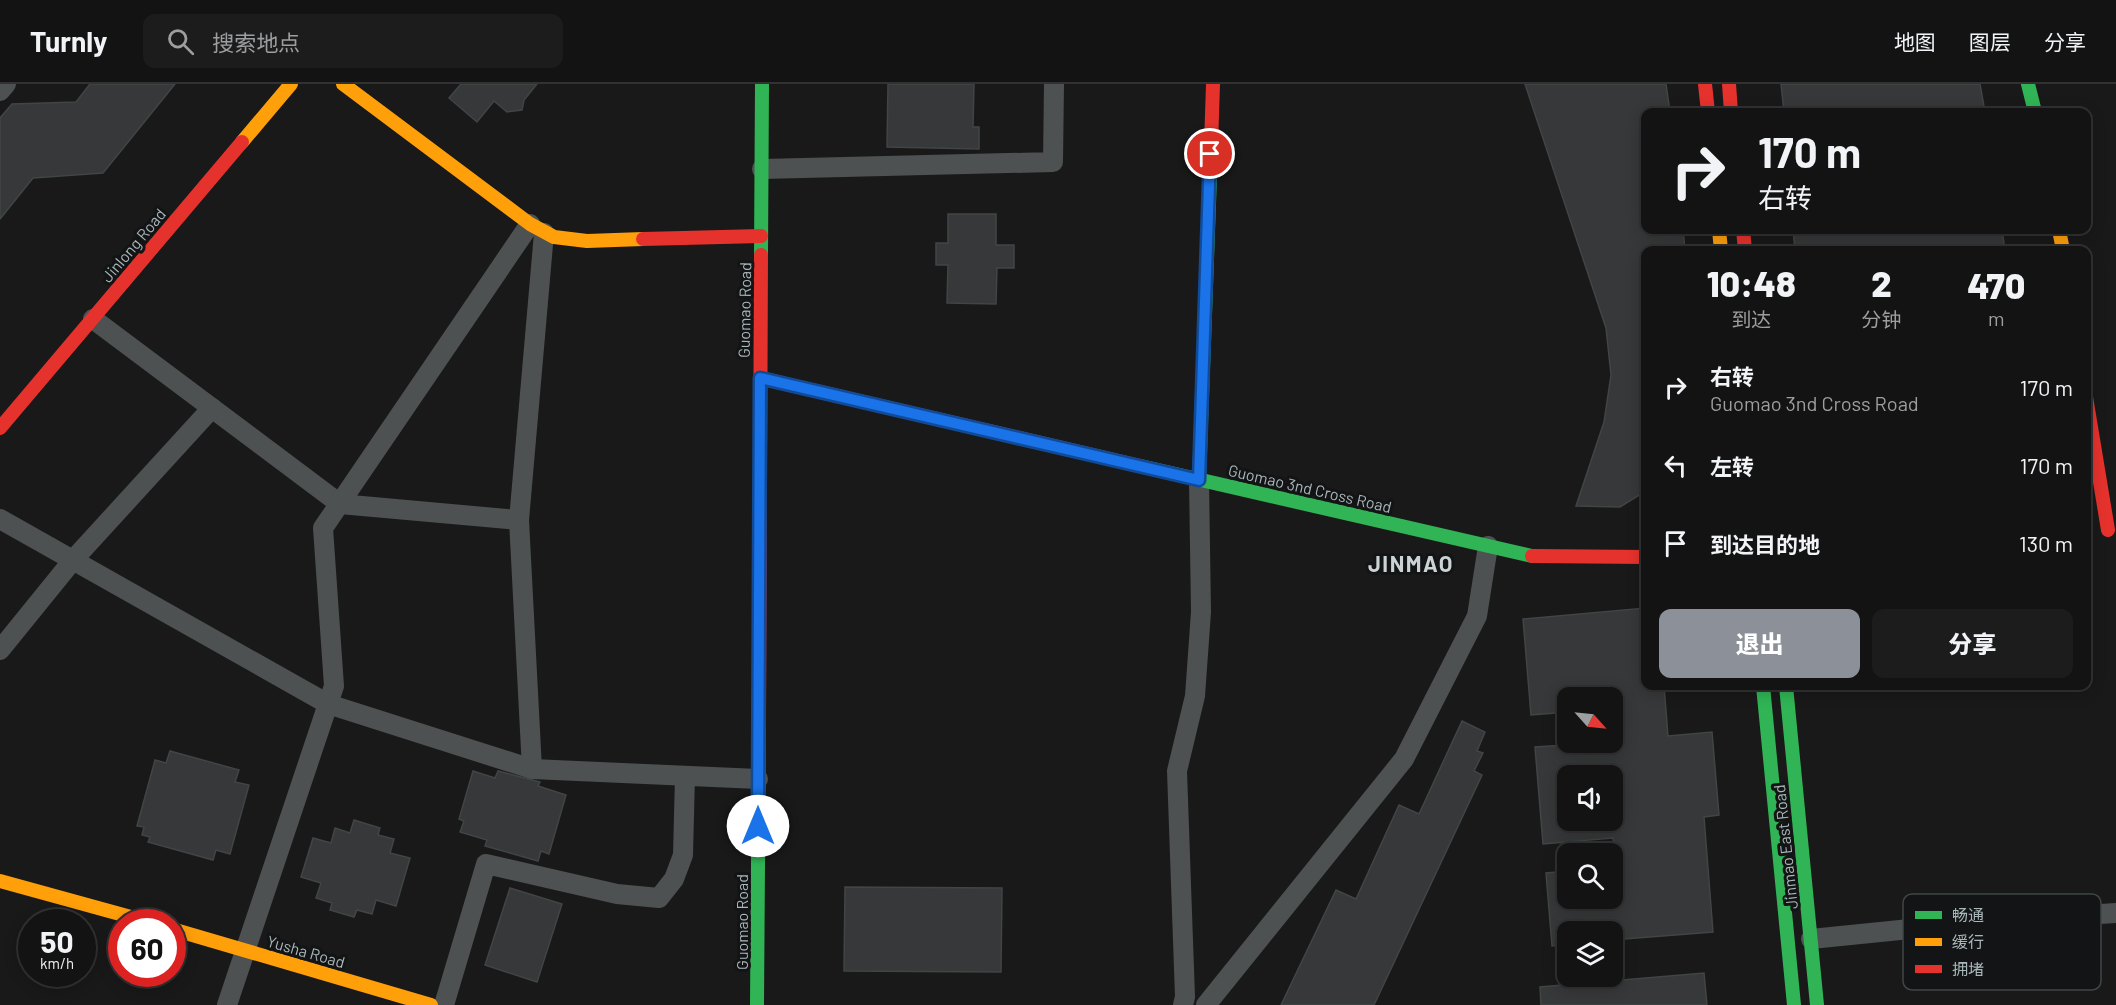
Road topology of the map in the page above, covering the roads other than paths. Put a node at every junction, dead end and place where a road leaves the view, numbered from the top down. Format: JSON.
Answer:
{"nodes":[{"id":1,"x":6,"y":84,"type":"edge"},
{"id":2,"x":291,"y":84,"type":"edge"},
{"id":3,"x":343,"y":84,"type":"edge"},
{"id":4,"x":762,"y":84,"type":"edge"},
{"id":5,"x":1053,"y":84,"type":"edge"},
{"id":6,"x":1213,"y":84,"type":"edge"},
{"id":7,"x":1706,"y":84,"type":"edge"},
{"id":8,"x":1729,"y":84,"type":"edge"},
{"id":9,"x":2028,"y":84,"type":"edge"},
{"id":10,"x":0,"y":91,"type":"edge"},
{"id":11,"x":1708,"y":108,"type":"edge"},
{"id":12,"x":1731,"y":108,"type":"edge"},
{"id":13,"x":2034,"y":108,"type":"edge"},
{"id":14,"x":762,"y":169,"type":"junction"},
{"id":15,"x":537,"y":228,"type":"junction"},
{"id":16,"x":761,"y":236,"type":"junction"},
{"id":17,"x":93,"y":319,"type":"junction"},
{"id":18,"x":760,"y":378,"type":"junction"},
{"id":19,"x":212,"y":408,"type":"junction"},
{"id":20,"x":0,"y":428,"type":"edge"},
{"id":21,"x":2091,"y":429,"type":"edge"},
{"id":22,"x":1199,"y":480,"type":"junction"},
{"id":23,"x":340,"y":504,"type":"junction"},
{"id":24,"x":0,"y":519,"type":"edge"},
{"id":25,"x":519,"y":520,"type":"junction"},
{"id":26,"x":2107,"y":530,"type":"edge"},
{"id":27,"x":1488,"y":546,"type":"junction"},
{"id":28,"x":1641,"y":557,"type":"edge"},
{"id":29,"x":74,"y":560,"type":"junction"},
{"id":30,"x":0,"y":650,"type":"edge"},
{"id":31,"x":1763,"y":690,"type":"edge"},
{"id":32,"x":1786,"y":690,"type":"edge"},
{"id":33,"x":328,"y":704,"type":"junction"},
{"id":34,"x":532,"y":768,"type":"junction"},
{"id":35,"x":685,"y":776,"type":"junction"},
{"id":36,"x":758,"y":779,"type":"junction"},
{"id":37,"x":0,"y":881,"type":"edge"},
{"id":38,"x":108,"y":911,"type":"edge"},
{"id":39,"x":2116,"y":913,"type":"edge"},
{"id":40,"x":2101,"y":914,"type":"edge"},
{"id":41,"x":1903,"y":930,"type":"edge"},
{"id":42,"x":186,"y":933,"type":"edge"},
{"id":43,"x":1811,"y":939,"type":"junction"},
{"id":44,"x":245,"y":951,"type":"junction"},
{"id":45,"x":758,"y":1000,"type":"edge"},
{"id":46,"x":227,"y":1005,"type":"edge"},
{"id":47,"x":431,"y":1005,"type":"edge"},
{"id":48,"x":444,"y":1005,"type":"edge"},
{"id":49,"x":1183,"y":1005,"type":"edge"},
{"id":50,"x":1206,"y":1005,"type":"edge"},
{"id":51,"x":1794,"y":1005,"type":"edge"},
{"id":52,"x":1817,"y":1005,"type":"edge"}],
"edges":[{"from":1,"to":10,"type":"street"},
{"from":2,"to":17,"type":"main road","name":"Jinlong Road"},
{"from":3,"to":15,"type":"main road"},
{"from":4,"to":14,"type":"main road","name":"Guomao Road"},
{"from":5,"to":14,"type":"street"},
{"from":6,"to":22,"type":"main road"},
{"from":7,"to":11,"type":"main road"},
{"from":8,"to":12,"type":"main road"},
{"from":9,"to":13,"type":"main road"},
{"from":14,"to":16,"type":"main road","name":"Guomao Road"},
{"from":15,"to":16,"type":"main road"},
{"from":15,"to":23,"type":"street"},
{"from":15,"to":25,"type":"street"},
{"from":16,"to":18,"type":"main road","name":"Guomao Road"},
{"from":17,"to":19,"type":"street"},
{"from":17,"to":20,"type":"main road","name":"Jinlong Road"},
{"from":18,"to":22,"type":"main road","name":"Guomao 3nd Cross Road"},
{"from":18,"to":36,"type":"main road","name":"Guomao Road"},
{"from":19,"to":23,"type":"street"},
{"from":19,"to":29,"type":"street"},
{"from":21,"to":26,"type":"main road"},
{"from":22,"to":27,"type":"main road","name":"Guomao 3nd Cross Road"},
{"from":22,"to":49,"type":"street"},
{"from":23,"to":25,"type":"street"},
{"from":23,"to":33,"type":"street"},
{"from":24,"to":29,"type":"street"},
{"from":25,"to":34,"type":"street"},
{"from":27,"to":28,"type":"main road","name":"Guomao 3nd Cross Road"},
{"from":27,"to":50,"type":"street"},
{"from":29,"to":30,"type":"street"},
{"from":29,"to":33,"type":"street"},
{"from":31,"to":51,"type":"main road","name":"Jinmao East Road"},
{"from":32,"to":43,"type":"main road","name":"Jinmao East Road"},
{"from":33,"to":34,"type":"street"},
{"from":33,"to":44,"type":"street"},
{"from":34,"to":35,"type":"street"},
{"from":35,"to":36,"type":"street"},
{"from":35,"to":48,"type":"street"},
{"from":36,"to":45,"type":"main road","name":"Guomao Road"},
{"from":37,"to":38,"type":"main road"},
{"from":39,"to":40,"type":"street"},
{"from":41,"to":43,"type":"street"},
{"from":42,"to":44,"type":"main road","name":"Yusha Road"},
{"from":43,"to":52,"type":"main road","name":"Jinmao East Road"},
{"from":44,"to":46,"type":"street"},
{"from":44,"to":47,"type":"main road","name":"Yusha Road"}]}
